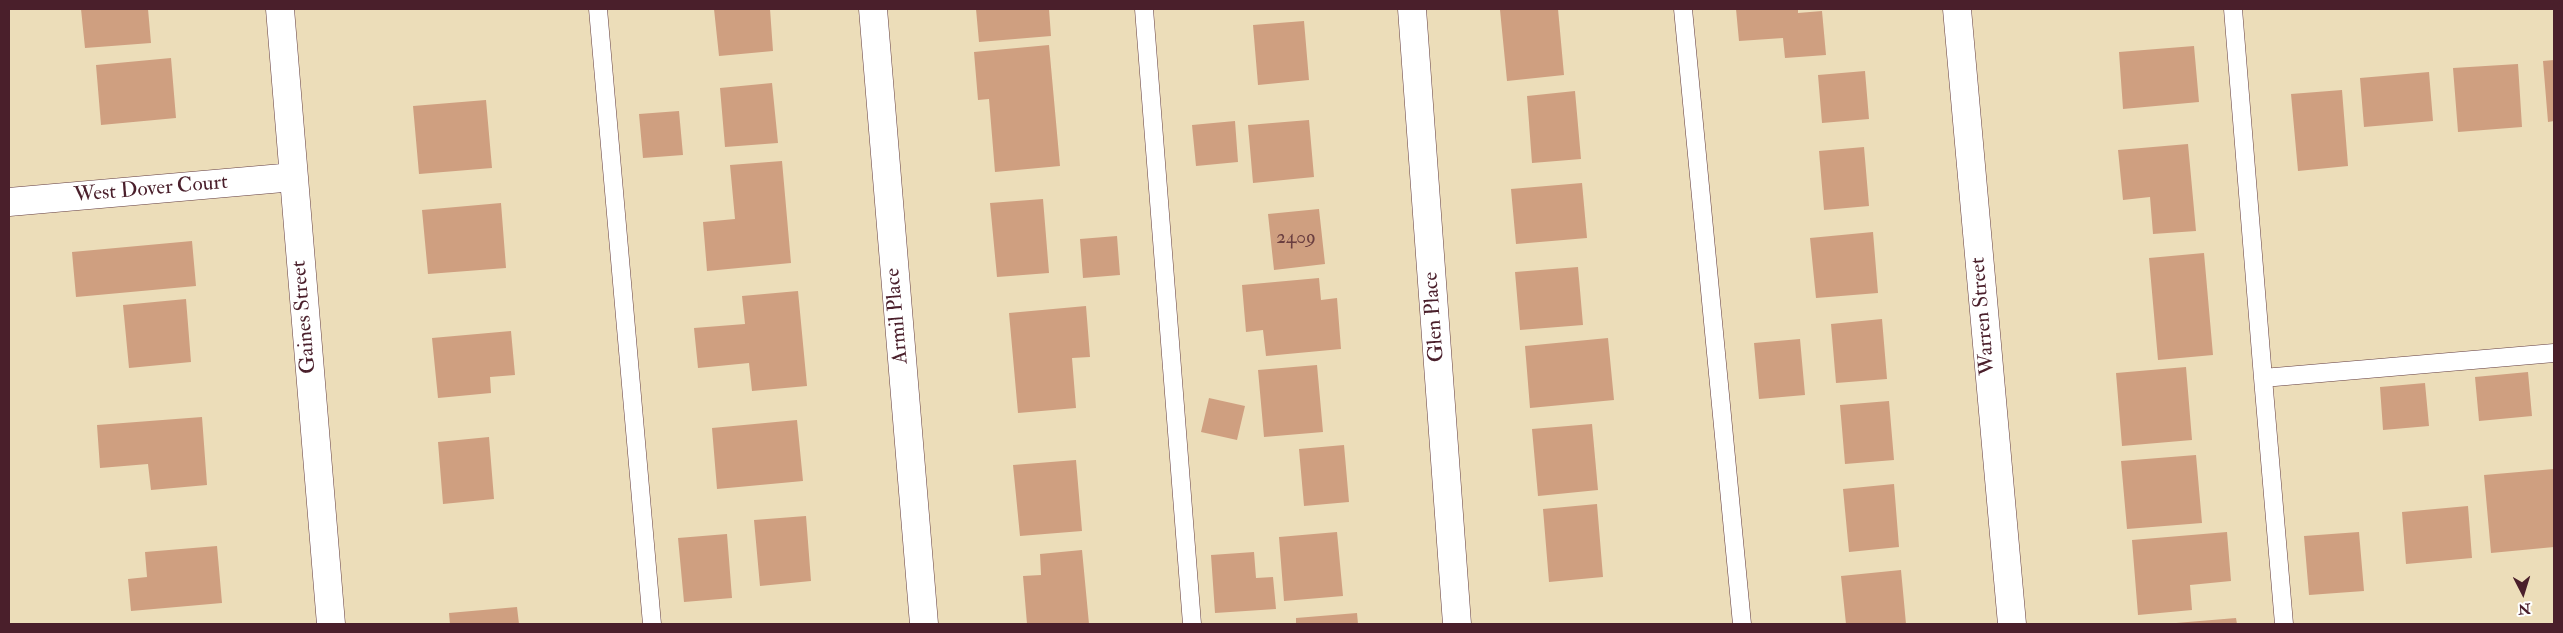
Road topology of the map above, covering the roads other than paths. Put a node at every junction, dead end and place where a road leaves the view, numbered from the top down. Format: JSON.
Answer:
{"nodes":[{"id":1,"x":280,"y":9,"type":"edge"},
{"id":2,"x":598,"y":9,"type":"edge"},
{"id":3,"x":873,"y":9,"type":"edge"},
{"id":4,"x":1144,"y":9,"type":"edge"},
{"id":5,"x":1412,"y":9,"type":"edge"},
{"id":6,"x":1683,"y":9,"type":"edge"},
{"id":7,"x":1957,"y":9,"type":"edge"},
{"id":8,"x":2233,"y":9,"type":"edge"},
{"id":9,"x":294,"y":177,"type":"junction"},
{"id":10,"x":9,"y":202,"type":"edge"},
{"id":11,"x":2554,"y":353,"type":"edge"},
{"id":12,"x":2263,"y":378,"type":"junction"},
{"id":13,"x":331,"y":624,"type":"edge"},
{"id":14,"x":652,"y":624,"type":"edge"},
{"id":15,"x":924,"y":624,"type":"edge"},
{"id":16,"x":1192,"y":624,"type":"edge"},
{"id":17,"x":1457,"y":624,"type":"edge"},
{"id":18,"x":1742,"y":624,"type":"edge"},
{"id":19,"x":2012,"y":624,"type":"edge"},
{"id":20,"x":2284,"y":624,"type":"edge"}],
"edges":[{"from":1,"to":9,"type":"street","name":"Gaines Street"},
{"from":2,"to":14,"type":"lane"},
{"from":3,"to":15,"type":"street","name":"Armil Place"},
{"from":4,"to":16,"type":"lane"},
{"from":5,"to":17,"type":"street","name":"Glen Place"},
{"from":6,"to":18,"type":"lane"},
{"from":7,"to":19,"type":"street","name":"Warren Street"},
{"from":8,"to":12,"type":"lane"},
{"from":9,"to":10,"type":"street","name":"West Dover Court"},
{"from":9,"to":13,"type":"street","name":"Gaines Street"},
{"from":11,"to":12,"type":"lane"},
{"from":12,"to":20,"type":"lane"}]}
